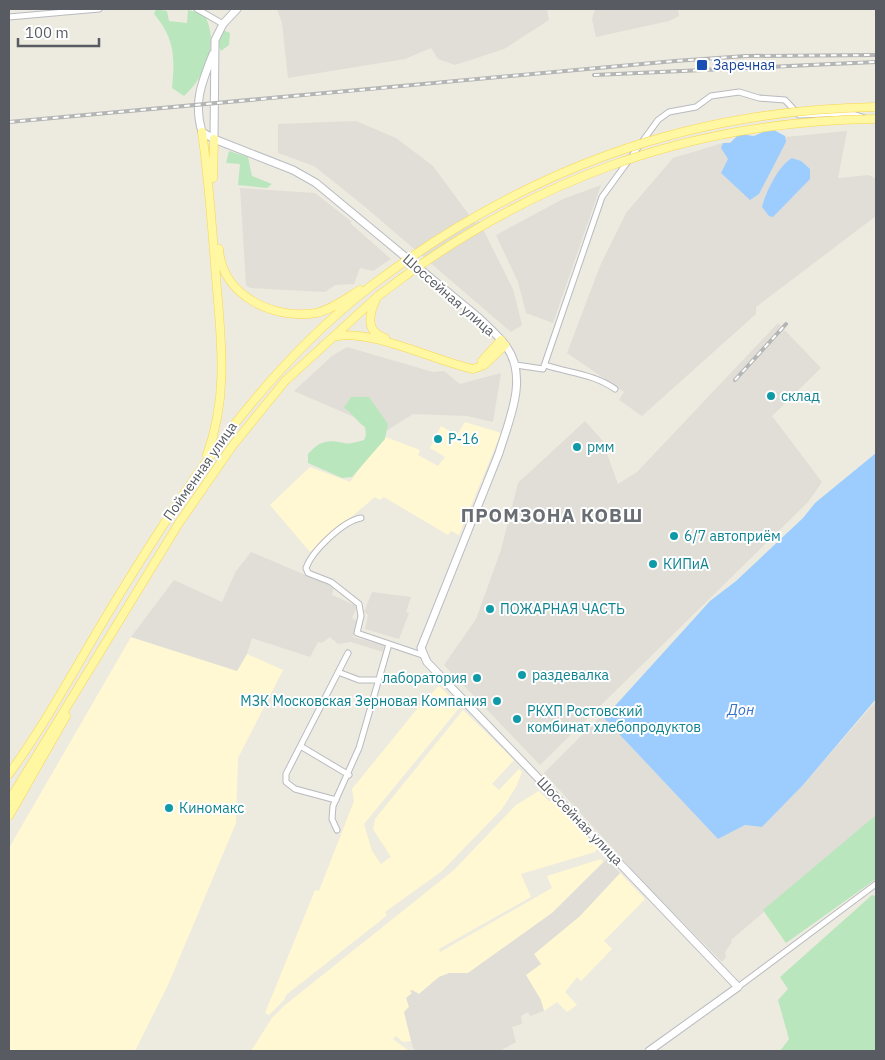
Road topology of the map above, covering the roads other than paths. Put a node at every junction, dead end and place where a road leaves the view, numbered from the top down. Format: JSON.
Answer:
{"nodes":[{"id":1,"x":99,"y":9,"type":"edge"},
{"id":2,"x":197,"y":9,"type":"edge"},
{"id":3,"x":237,"y":9,"type":"edge"},
{"id":4,"x":9,"y":18,"type":"edge"},
{"id":5,"x":223,"y":24,"type":"junction"},
{"id":6,"x":213,"y":54,"type":"junction"},
{"id":7,"x":876,"y":107,"type":"edge"},
{"id":8,"x":876,"y":119,"type":"edge"},
{"id":9,"x":876,"y":123,"type":"edge"},
{"id":10,"x":202,"y":132,"type":"junction"},
{"id":11,"x":214,"y":139,"type":"junction"},
{"id":12,"x":204,"y":148,"type":"junction"},
{"id":13,"x":370,"y":287,"type":"junction"},
{"id":14,"x":378,"y":296,"type":"junction"},
{"id":15,"x":331,"y":338,"type":"junction"},
{"id":16,"x":503,"y":342,"type":"junction"},
{"id":17,"x":516,"y":366,"type":"junction"},
{"id":18,"x":544,"y":367,"type":"junction"},
{"id":19,"x":615,"y":389,"type":"dead end"},
{"id":20,"x":189,"y":487,"type":"junction"},
{"id":21,"x":361,"y":518,"type":"dead end"},
{"id":22,"x":389,"y":644,"type":"junction"},
{"id":23,"x":348,"y":654,"type":"dead end"},
{"id":24,"x":422,"y":655,"type":"junction"},
{"id":25,"x":338,"y":672,"type":"junction"},
{"id":26,"x":379,"y":680,"type":"junction"},
{"id":27,"x":79,"y":686,"type":"junction"},
{"id":28,"x":302,"y":747,"type":"junction"},
{"id":29,"x":9,"y":774,"type":"edge"},
{"id":30,"x":349,"y":775,"type":"junction"},
{"id":31,"x":336,"y":800,"type":"junction"},
{"id":32,"x":9,"y":801,"type":"edge"},
{"id":33,"x":9,"y":816,"type":"edge"},
{"id":34,"x":337,"y":830,"type":"dead end"},
{"id":35,"x":876,"y":884,"type":"edge"},
{"id":36,"x":738,"y":986,"type":"junction"},
{"id":37,"x":649,"y":1051,"type":"edge"}],
"edges":[{"from":1,"to":4,"type":"street"},
{"from":2,"to":5,"type":"street"},
{"from":3,"to":5,"type":"main road"},
{"from":5,"to":6,"type":"main road"},
{"from":6,"to":10,"type":"main road"},
{"from":6,"to":11,"type":"main road"},
{"from":7,"to":13,"type":"main road","bridge":true},
{"from":8,"to":14,"type":"main road","name":"Пойменная улица","bridge":true},
{"from":9,"to":18,"type":"street"},
{"from":10,"to":11,"type":"main road"},
{"from":10,"to":12,"type":"main road"},
{"from":11,"to":12,"type":"main road"},
{"from":11,"to":13,"type":"main road"},
{"from":11,"to":16,"type":"main road","name":"Шоссейная улица"},
{"from":12,"to":20,"type":"main road"},
{"from":13,"to":20,"type":"main road","name":"Пойменная улица"},
{"from":14,"to":15,"type":"main road","name":"Пойменная улица"},
{"from":14,"to":16,"type":"main road"},
{"from":15,"to":16,"type":"main road"},
{"from":15,"to":27,"type":"main road","name":"Пойменная улица"},
{"from":16,"to":17,"type":"main road","name":"Шоссейная улица"},
{"from":17,"to":18,"type":"street"},
{"from":17,"to":24,"type":"main road"},
{"from":18,"to":19,"type":"street"},
{"from":20,"to":29,"type":"main road","name":"Пойменная улица"},
{"from":21,"to":22,"type":"street","name":"Шоссейная улица"},
{"from":22,"to":24,"type":"street","name":"Шоссейная улица"},
{"from":22,"to":26,"type":"street"},
{"from":23,"to":25,"type":"street"},
{"from":24,"to":36,"type":"main road","name":"Шоссейная улица"},
{"from":25,"to":26,"type":"street"},
{"from":25,"to":28,"type":"street"},
{"from":26,"to":30,"type":"street"},
{"from":27,"to":32,"type":"main road"},
{"from":27,"to":33,"type":"main road"},
{"from":28,"to":30,"type":"street"},
{"from":28,"to":31,"type":"street"},
{"from":30,"to":31,"type":"street"},
{"from":31,"to":34,"type":"street"},
{"from":35,"to":36,"type":"street"},
{"from":36,"to":37,"type":"main road"}]}
